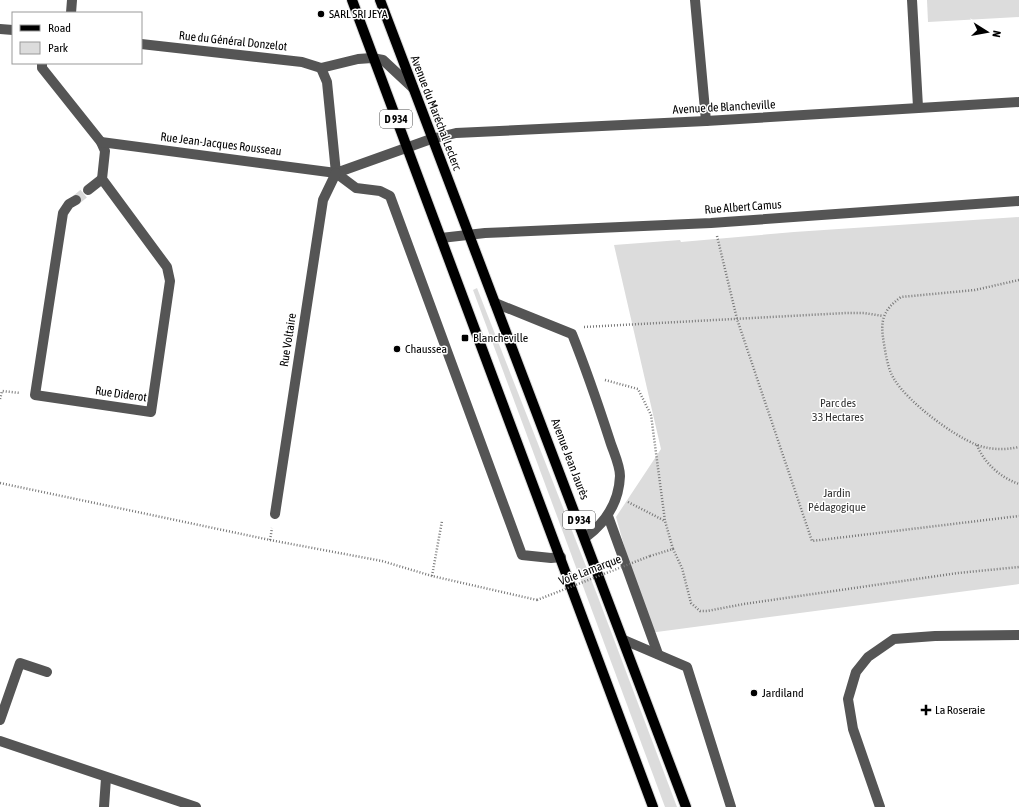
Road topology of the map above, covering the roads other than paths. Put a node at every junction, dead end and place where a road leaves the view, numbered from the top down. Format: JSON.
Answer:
{"nodes":[{"id":1,"x":72,"y":0,"type":"edge"},
{"id":2,"x":352,"y":0,"type":"edge"},
{"id":3,"x":380,"y":0,"type":"edge"},
{"id":4,"x":695,"y":0,"type":"edge"},
{"id":5,"x":912,"y":0,"type":"edge"},
{"id":6,"x":71,"y":12,"type":"edge"},
{"id":7,"x":0,"y":29,"type":"edge"},
{"id":8,"x":12,"y":30,"type":"edge"},
{"id":9,"x":142,"y":44,"type":"edge"},
{"id":10,"x":372,"y":58,"type":"junction"},
{"id":11,"x":42,"y":64,"type":"edge"},
{"id":12,"x":339,"y":64,"type":"junction"},
{"id":13,"x":321,"y":68,"type":"junction"},
{"id":14,"x":327,"y":82,"type":"junction"},
{"id":15,"x":412,"y":88,"type":"junction"},
{"id":16,"x":1019,"y":102,"type":"edge"},
{"id":17,"x":918,"y":107,"type":"junction"},
{"id":18,"x":706,"y":121,"type":"junction"},
{"id":19,"x":431,"y":139,"type":"junction"},
{"id":20,"x":101,"y":142,"type":"junction"},
{"id":21,"x":408,"y":148,"type":"junction"},
{"id":22,"x":336,"y":173,"type":"junction"},
{"id":23,"x":102,"y":178,"type":"junction"},
{"id":24,"x":88,"y":190,"type":"tunnel mouth"},
{"id":25,"x":76,"y":200,"type":"tunnel mouth"},
{"id":26,"x":1019,"y":201,"type":"edge"},
{"id":27,"x":468,"y":234,"type":"junction"},
{"id":28,"x":441,"y":238,"type":"junction"},
{"id":29,"x":495,"y":303,"type":"junction"},
{"id":30,"x":275,"y":514,"type":"dead end"},
{"id":31,"x":608,"y":516,"type":"junction"},
{"id":32,"x":586,"y":537,"type":"junction"},
{"id":33,"x":560,"y":557,"type":"junction"},
{"id":34,"x":1019,"y":635,"type":"edge"},
{"id":35,"x":624,"y":640,"type":"junction"},
{"id":36,"x":658,"y":654,"type":"junction"},
{"id":37,"x":47,"y":672,"type":"dead end"},
{"id":38,"x":0,"y":720,"type":"edge"},
{"id":39,"x":0,"y":741,"type":"edge"},
{"id":40,"x":106,"y":778,"type":"junction"},
{"id":41,"x":104,"y":807,"type":"edge"},
{"id":42,"x":196,"y":807,"type":"edge"},
{"id":43,"x":653,"y":807,"type":"edge"},
{"id":44,"x":686,"y":807,"type":"edge"},
{"id":45,"x":731,"y":807,"type":"edge"},
{"id":46,"x":880,"y":807,"type":"edge"}],
"edges":[{"from":1,"to":6,"type":"street"},
{"from":2,"to":10,"type":"main road","number":"D 934"},
{"from":3,"to":15,"type":"main road","name":"Avenue du Maréchal Leclerc","number":"D 934"},
{"from":4,"to":18,"type":"street"},
{"from":5,"to":17,"type":"street"},
{"from":7,"to":8,"type":"street"},
{"from":9,"to":13,"type":"street","name":"Rue du Général Donzelot"},
{"from":10,"to":12,"type":"street"},
{"from":10,"to":15,"type":"street"},
{"from":10,"to":21,"type":"main road","number":"D 934"},
{"from":11,"to":20,"type":"street"},
{"from":12,"to":13,"type":"street"},
{"from":12,"to":14,"type":"street"},
{"from":13,"to":14,"type":"street"},
{"from":14,"to":22,"type":"street"},
{"from":15,"to":19,"type":"main road","name":"Avenue du Maréchal Leclerc","number":"D 934"},
{"from":16,"to":17,"type":"street","name":"Avenue de Blancheville"},
{"from":17,"to":18,"type":"street","name":"Avenue de Blancheville"},
{"from":18,"to":19,"type":"street","name":"Avenue de Blancheville"},
{"from":19,"to":21,"type":"street","name":"Avenue de Blancheville"},
{"from":19,"to":27,"type":"main road","name":"Avenue du Maréchal Leclerc","number":"D 934"},
{"from":20,"to":22,"type":"street","name":"Rue Jean-Jacques Rousseau"},
{"from":20,"to":23,"type":"street"},
{"from":21,"to":22,"type":"street","name":"Avenue de Blancheville"},
{"from":21,"to":28,"type":"main road","number":"D 934"},
{"from":22,"to":30,"type":"street","name":"Rue Voltaire"},
{"from":22,"to":33,"type":"street"},
{"from":23,"to":24,"type":"street"},
{"from":23,"to":25,"type":"street","name":"Rue Diderot"},
{"from":26,"to":27,"type":"street","name":"Rue Albert Camus"},
{"from":27,"to":28,"type":"street","name":"Rue Albert Camus"},
{"from":27,"to":29,"type":"main road","name":"Avenue Jean Jaurès","number":"D 934"},
{"from":28,"to":33,"type":"main road","number":"D 934"},
{"from":29,"to":31,"type":"street"},
{"from":29,"to":32,"type":"main road","name":"Avenue Jean Jaurès","number":"D 934"},
{"from":31,"to":32,"type":"street"},
{"from":31,"to":36,"type":"street"},
{"from":32,"to":35,"type":"main road","name":"Avenue Jean Jaurès","number":"D 934"},
{"from":33,"to":43,"type":"main road","number":"D 934"},
{"from":34,"to":46,"type":"street"},
{"from":35,"to":36,"type":"street"},
{"from":35,"to":44,"type":"main road","name":"Avenue Jean Jaurès","number":"D 934"},
{"from":36,"to":45,"type":"street"},
{"from":37,"to":38,"type":"street"},
{"from":39,"to":40,"type":"street"},
{"from":40,"to":41,"type":"street"},
{"from":40,"to":42,"type":"street"}]}
